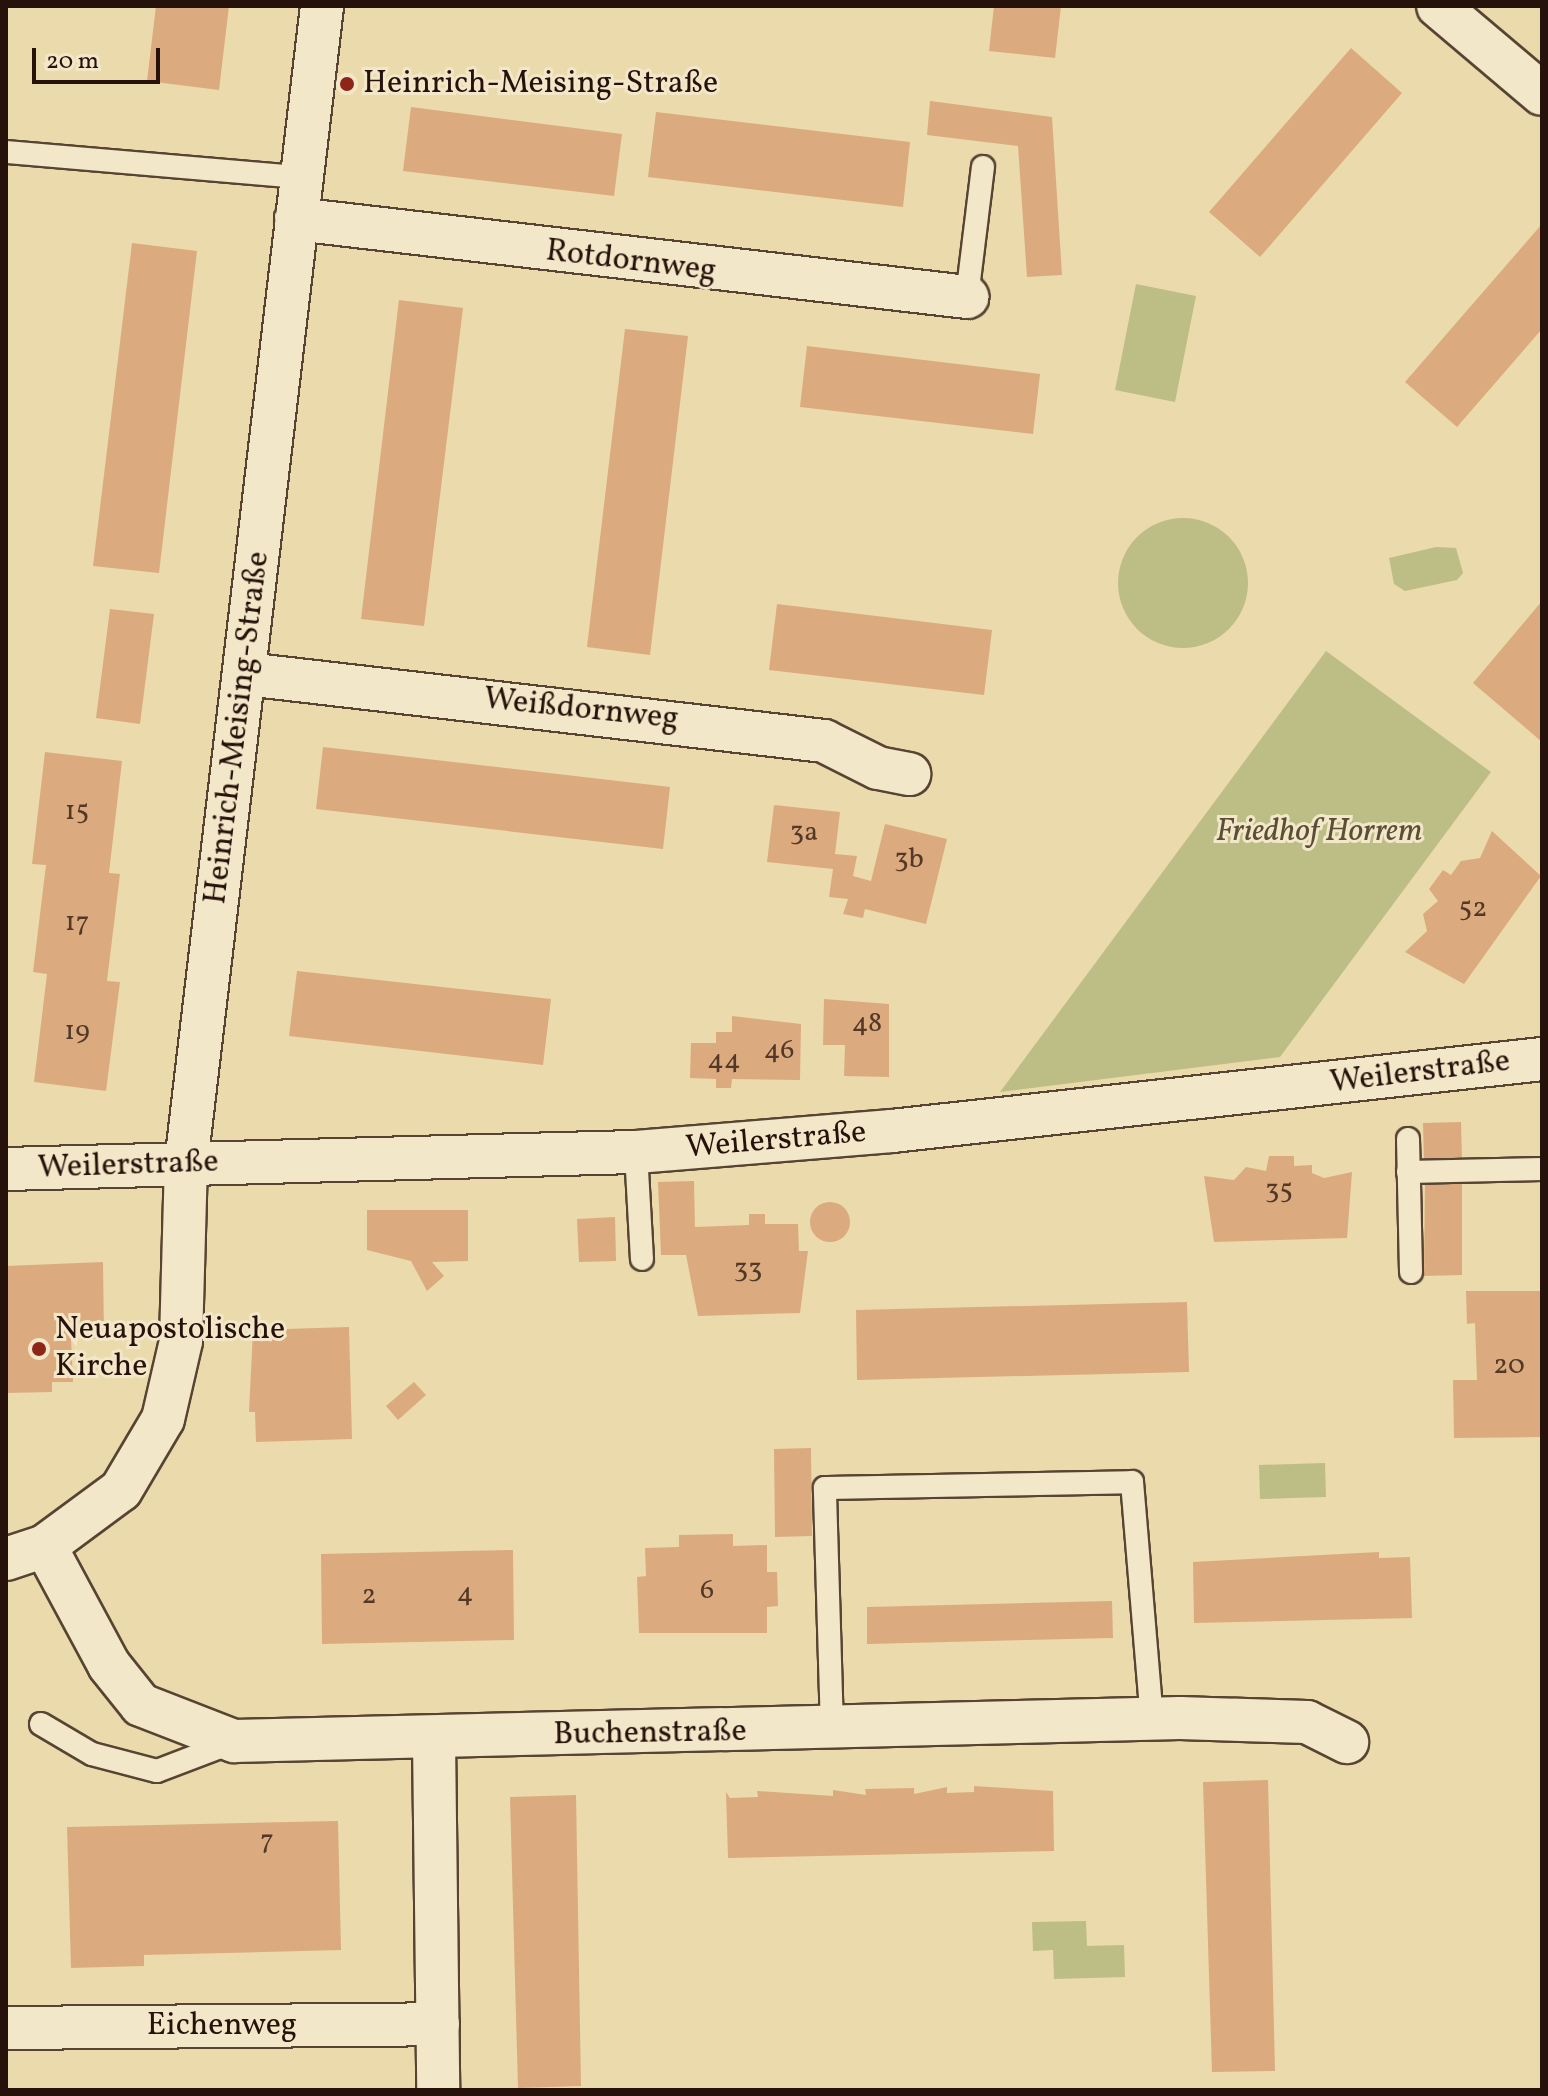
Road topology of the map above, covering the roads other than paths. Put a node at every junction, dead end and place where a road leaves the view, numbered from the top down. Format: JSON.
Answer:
{"nodes":[{"id":1,"x":322,"y":6,"type":"edge"},
{"id":2,"x":1438,"y":6,"type":"edge"},
{"id":3,"x":1542,"y":94,"type":"edge"},
{"id":4,"x":6,"y":152,"type":"edge"},
{"id":5,"x":983,"y":167,"type":"dead end"},
{"id":6,"x":300,"y":177,"type":"junction"},
{"id":7,"x":296,"y":219,"type":"junction"},
{"id":8,"x":967,"y":297,"type":"joint"},
{"id":9,"x":246,"y":674,"type":"junction"},
{"id":10,"x":909,"y":774,"type":"dead end"},
{"id":11,"x":1542,"y":1059,"type":"edge"},
{"id":12,"x":1408,"y":1139,"type":"dead end"},
{"id":13,"x":636,"y":1152,"type":"junction"},
{"id":14,"x":186,"y":1164,"type":"junction"},
{"id":15,"x":6,"y":1169,"type":"edge"},
{"id":16,"x":1542,"y":1169,"type":"edge"},
{"id":17,"x":1408,"y":1172,"type":"junction"},
{"id":18,"x":642,"y":1259,"type":"dead end"},
{"id":19,"x":1411,"y":1272,"type":"dead end"},
{"id":20,"x":45,"y":1546,"type":"junction"},
{"id":21,"x":6,"y":1559,"type":"edge"},
{"id":22,"x":1152,"y":1719,"type":"junction"},
{"id":23,"x":41,"y":1724,"type":"dead end"},
{"id":24,"x":832,"y":1729,"type":"junction"},
{"id":25,"x":434,"y":1739,"type":"junction"},
{"id":26,"x":234,"y":1741,"type":"junction"},
{"id":27,"x":1347,"y":1742,"type":"dead end"},
{"id":28,"x":438,"y":2024,"type":"junction"},
{"id":29,"x":6,"y":2028,"type":"edge"},
{"id":30,"x":438,"y":2090,"type":"edge"}],
"edges":[{"from":1,"to":6,"type":"street","name":"Heinrich-Meising-Straße"},
{"from":2,"to":3,"type":"street"},
{"from":4,"to":6,"type":"lane"},
{"from":5,"to":8,"type":"lane"},
{"from":6,"to":7,"type":"street","name":"Heinrich-Meising-Straße"},
{"from":7,"to":8,"type":"street","name":"Rotdornweg"},
{"from":7,"to":9,"type":"street","name":"Heinrich-Meising-Straße"},
{"from":9,"to":10,"type":"street","name":"Weißdornweg"},
{"from":9,"to":14,"type":"street","name":"Heinrich-Meising-Straße"},
{"from":11,"to":13,"type":"street","name":"Weilerstraße"},
{"from":12,"to":17,"type":"lane"},
{"from":13,"to":14,"type":"street","name":"Weilerstraße"},
{"from":13,"to":18,"type":"lane"},
{"from":14,"to":15,"type":"street","name":"Weilerstraße"},
{"from":14,"to":20,"type":"street","name":"Heinrich-Meising-Straße"},
{"from":16,"to":17,"type":"lane"},
{"from":17,"to":19,"type":"lane"},
{"from":20,"to":21,"type":"street","name":"Heinrich-Meising-Straße"},
{"from":20,"to":26,"type":"street","name":"Buchenstraße"},
{"from":22,"to":24,"type":"street","name":"Buchenstraße"},
{"from":22,"to":24,"type":"lane"},
{"from":22,"to":27,"type":"street","name":"Buchenstraße"},
{"from":23,"to":26,"type":"lane"},
{"from":24,"to":25,"type":"street","name":"Buchenstraße"},
{"from":25,"to":26,"type":"street","name":"Buchenstraße"},
{"from":25,"to":28,"type":"street"},
{"from":28,"to":29,"type":"street","name":"Eichenweg"},
{"from":28,"to":30,"type":"street"}]}
